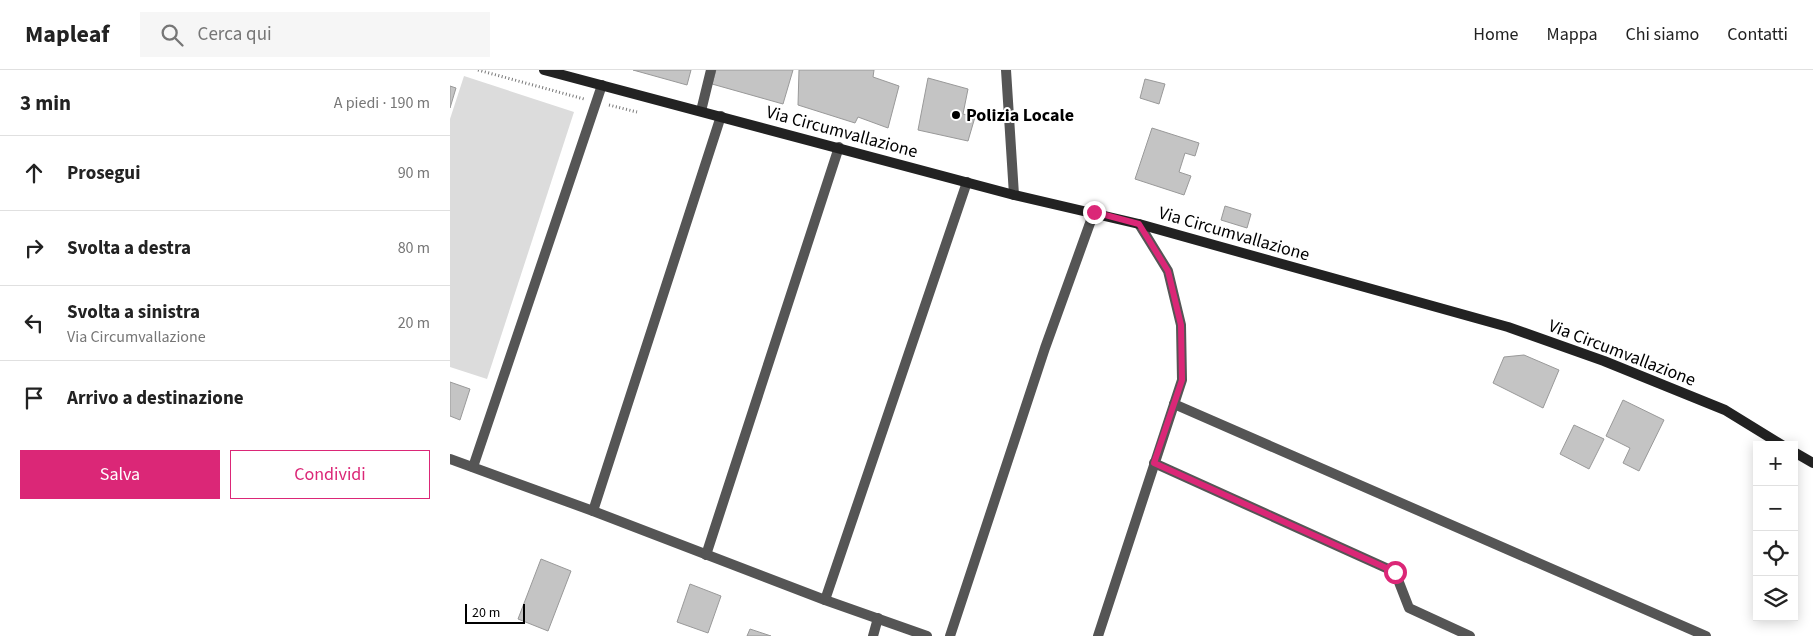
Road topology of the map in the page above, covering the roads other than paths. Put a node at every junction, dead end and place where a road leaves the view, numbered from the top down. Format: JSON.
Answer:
{"nodes":[{"id":1,"x":544,"y":70,"type":"edge"},
{"id":2,"x":711,"y":70,"type":"edge"},
{"id":3,"x":1006,"y":70,"type":"edge"},
{"id":4,"x":602,"y":85,"type":"junction"},
{"id":5,"x":701,"y":111,"type":"junction"},
{"id":6,"x":721,"y":116,"type":"junction"},
{"id":7,"x":839,"y":147,"type":"junction"},
{"id":8,"x":967,"y":182,"type":"junction"},
{"id":9,"x":1014,"y":195,"type":"junction"},
{"id":10,"x":1094,"y":212,"type":"junction"},
{"id":11,"x":1139,"y":224,"type":"junction"},
{"id":12,"x":1174,"y":404,"type":"junction"},
{"id":13,"x":1775,"y":441,"type":"edge"},
{"id":14,"x":1798,"y":454,"type":"edge"},
{"id":15,"x":450,"y":459,"type":"edge"},
{"id":16,"x":1154,"y":463,"type":"junction"},
{"id":17,"x":1813,"y":463,"type":"edge"},
{"id":18,"x":474,"y":468,"type":"junction"},
{"id":19,"x":593,"y":511,"type":"junction"},
{"id":20,"x":706,"y":555,"type":"junction"},
{"id":21,"x":825,"y":600,"type":"junction"},
{"id":22,"x":878,"y":618,"type":"junction"},
{"id":23,"x":873,"y":636,"type":"edge"},
{"id":24,"x":926,"y":636,"type":"edge"},
{"id":25,"x":950,"y":636,"type":"edge"},
{"id":26,"x":1098,"y":636,"type":"edge"},
{"id":27,"x":1470,"y":636,"type":"edge"},
{"id":28,"x":1706,"y":636,"type":"edge"}],
"edges":[{"from":1,"to":4,"type":"main road","name":"Via Circumvallazione"},
{"from":2,"to":5,"type":"street"},
{"from":3,"to":9,"type":"street"},
{"from":4,"to":5,"type":"main road","name":"Via Circumvallazione"},
{"from":4,"to":18,"type":"street"},
{"from":5,"to":6,"type":"main road","name":"Via Circumvallazione"},
{"from":6,"to":7,"type":"main road","name":"Via Circumvallazione"},
{"from":6,"to":19,"type":"street"},
{"from":7,"to":8,"type":"main road","name":"Via Circumvallazione"},
{"from":7,"to":20,"type":"street"},
{"from":8,"to":9,"type":"main road","name":"Via Circumvallazione"},
{"from":8,"to":21,"type":"street"},
{"from":9,"to":10,"type":"main road","name":"Via Circumvallazione"},
{"from":10,"to":11,"type":"main road","name":"Via Circumvallazione"},
{"from":10,"to":25,"type":"street"},
{"from":11,"to":12,"type":"street"},
{"from":11,"to":13,"type":"main road","name":"Via Circumvallazione"},
{"from":12,"to":16,"type":"street"},
{"from":12,"to":28,"type":"street"},
{"from":14,"to":17,"type":"main road"},
{"from":15,"to":18,"type":"street"},
{"from":16,"to":26,"type":"street"},
{"from":16,"to":27,"type":"street"},
{"from":18,"to":19,"type":"street"},
{"from":19,"to":20,"type":"street"},
{"from":20,"to":21,"type":"street"},
{"from":21,"to":22,"type":"street"},
{"from":22,"to":23,"type":"street"},
{"from":22,"to":24,"type":"street"}]}
